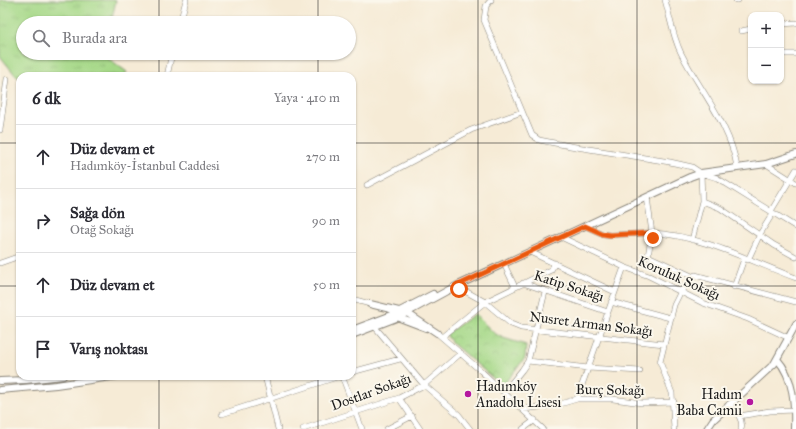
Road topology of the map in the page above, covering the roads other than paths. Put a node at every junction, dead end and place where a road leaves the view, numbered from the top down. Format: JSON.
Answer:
{"nodes":[{"id":1,"x":186,"y":0,"type":"edge"},
{"id":2,"x":491,"y":0,"type":"edge"},
{"id":3,"x":665,"y":0,"type":"edge"},
{"id":4,"x":182,"y":16,"type":"edge"},
{"id":5,"x":796,"y":23,"type":"edge"},
{"id":6,"x":784,"y":24,"type":"edge"},
{"id":7,"x":748,"y":30,"type":"edge"},
{"id":8,"x":740,"y":31,"type":"dead end"},
{"id":9,"x":784,"y":54,"type":"edge"},
{"id":10,"x":796,"y":54,"type":"edge"},
{"id":11,"x":170,"y":60,"type":"edge"},
{"id":12,"x":167,"y":72,"type":"edge"},
{"id":13,"x":7,"y":79,"type":"dead end"},
{"id":14,"x":522,"y":112,"type":"junction"},
{"id":15,"x":0,"y":130,"type":"edge"},
{"id":16,"x":796,"y":154,"type":"edge"},
{"id":17,"x":766,"y":164,"type":"junction"},
{"id":18,"x":737,"y":167,"type":"junction"},
{"id":19,"x":796,"y":170,"type":"edge"},
{"id":20,"x":701,"y":173,"type":"junction"},
{"id":21,"x":790,"y":179,"type":"junction"},
{"id":22,"x":796,"y":183,"type":"edge"},
{"id":23,"x":367,"y":185,"type":"dead end"},
{"id":24,"x":647,"y":197,"type":"junction"},
{"id":25,"x":702,"y":201,"type":"junction"},
{"id":26,"x":772,"y":212,"type":"junction"},
{"id":27,"x":585,"y":226,"type":"junction"},
{"id":28,"x":796,"y":227,"type":"edge"},
{"id":29,"x":652,"y":233,"type":"junction"},
{"id":30,"x":760,"y":234,"type":"junction"},
{"id":31,"x":561,"y":237,"type":"junction"},
{"id":32,"x":692,"y":240,"type":"junction"},
{"id":33,"x":530,"y":252,"type":"junction"},
{"id":34,"x":16,"y":257,"type":"edge"},
{"id":35,"x":796,"y":257,"type":"edge"},
{"id":36,"x":746,"y":259,"type":"junction"},
{"id":37,"x":0,"y":263,"type":"edge"},
{"id":38,"x":555,"y":263,"type":"junction"},
{"id":39,"x":504,"y":264,"type":"junction"},
{"id":40,"x":624,"y":267,"type":"junction"},
{"id":41,"x":694,"y":277,"type":"junction"},
{"id":42,"x":796,"y":278,"type":"edge"},
{"id":43,"x":523,"y":284,"type":"junction"},
{"id":44,"x":456,"y":286,"type":"junction"},
{"id":45,"x":734,"y":287,"type":"junction"},
{"id":46,"x":515,"y":288,"type":"junction"},
{"id":47,"x":681,"y":291,"type":"junction"},
{"id":48,"x":544,"y":292,"type":"junction"},
{"id":49,"x":615,"y":292,"type":"junction"},
{"id":50,"x":356,"y":300,"type":"edge"},
{"id":51,"x":485,"y":302,"type":"junction"},
{"id":52,"x":611,"y":302,"type":"junction"},
{"id":53,"x":796,"y":302,"type":"edge"},
{"id":54,"x":370,"y":304,"type":"junction"},
{"id":55,"x":608,"y":312,"type":"junction"},
{"id":56,"x":407,"y":313,"type":"junction"},
{"id":57,"x":397,"y":314,"type":"junction"},
{"id":58,"x":670,"y":318,"type":"junction"},
{"id":59,"x":796,"y":324,"type":"edge"},
{"id":60,"x":375,"y":327,"type":"junction"},
{"id":61,"x":356,"y":329,"type":"edge"},
{"id":62,"x":535,"y":329,"type":"junction"},
{"id":63,"x":356,"y":334,"type":"edge"},
{"id":64,"x":440,"y":335,"type":"junction"},
{"id":65,"x":600,"y":336,"type":"junction"},
{"id":66,"x":789,"y":338,"type":"junction"},
{"id":67,"x":664,"y":344,"type":"junction"},
{"id":68,"x":461,"y":353,"type":"junction"},
{"id":69,"x":400,"y":359,"type":"junction"},
{"id":70,"x":778,"y":359,"type":"junction"},
{"id":71,"x":528,"y":361,"type":"junction"},
{"id":72,"x":588,"y":368,"type":"junction"},
{"id":73,"x":356,"y":371,"type":"edge"},
{"id":74,"x":640,"y":371,"type":"dead end"},
{"id":75,"x":26,"y":380,"type":"edge"},
{"id":76,"x":90,"y":380,"type":"edge"},
{"id":77,"x":266,"y":380,"type":"edge"},
{"id":78,"x":329,"y":380,"type":"edge"},
{"id":79,"x":343,"y":380,"type":"edge"},
{"id":80,"x":0,"y":381,"type":"edge"},
{"id":81,"x":424,"y":385,"type":"junction"},
{"id":82,"x":0,"y":390,"type":"edge"},
{"id":83,"x":504,"y":392,"type":"junction"},
{"id":84,"x":399,"y":398,"type":"junction"},
{"id":85,"x":271,"y":399,"type":"junction"},
{"id":86,"x":577,"y":399,"type":"junction"},
{"id":87,"x":674,"y":402,"type":"junction"},
{"id":88,"x":730,"y":404,"type":"junction"},
{"id":89,"x":523,"y":409,"type":"junction"},
{"id":90,"x":795,"y":410,"type":"junction"},
{"id":91,"x":356,"y":411,"type":"junction"},
{"id":92,"x":222,"y":414,"type":"dead end"},
{"id":93,"x":412,"y":416,"type":"junction"},
{"id":94,"x":739,"y":416,"type":"junction"},
{"id":95,"x":535,"y":420,"type":"junction"},
{"id":96,"x":278,"y":429,"type":"edge"},
{"id":97,"x":303,"y":429,"type":"edge"},
{"id":98,"x":362,"y":429,"type":"edge"},
{"id":99,"x":387,"y":429,"type":"edge"},
{"id":100,"x":420,"y":429,"type":"edge"},
{"id":101,"x":470,"y":429,"type":"edge"},
{"id":102,"x":523,"y":429,"type":"edge"},
{"id":103,"x":543,"y":429,"type":"edge"},
{"id":104,"x":674,"y":429,"type":"edge"},
{"id":105,"x":707,"y":429,"type":"edge"},
{"id":106,"x":741,"y":429,"type":"edge"},
{"id":107,"x":794,"y":429,"type":"edge"}],
"edges":[{"from":1,"to":4,"type":"street"},
{"from":2,"to":14,"type":"street"},
{"from":3,"to":18,"type":"street"},
{"from":5,"to":6,"type":"street"},
{"from":7,"to":8,"type":"street"},
{"from":9,"to":10,"type":"street"},
{"from":11,"to":12,"type":"street"},
{"from":13,"to":15,"type":"street"},
{"from":14,"to":20,"type":"street"},
{"from":14,"to":23,"type":"street"},
{"from":16,"to":17,"type":"main road"},
{"from":17,"to":18,"type":"main road"},
{"from":17,"to":21,"type":"street"},
{"from":18,"to":20,"type":"main road"},
{"from":19,"to":21,"type":"street"},
{"from":20,"to":24,"type":"main road"},
{"from":20,"to":25,"type":"street"},
{"from":20,"to":26,"type":"street"},
{"from":21,"to":22,"type":"street"},
{"from":21,"to":26,"type":"street"},
{"from":24,"to":27,"type":"main road"},
{"from":24,"to":29,"type":"street"},
{"from":25,"to":30,"type":"street"},
{"from":25,"to":32,"type":"street"},
{"from":26,"to":28,"type":"street"},
{"from":26,"to":30,"type":"street"},
{"from":27,"to":29,"type":"street"},
{"from":27,"to":31,"type":"main road"},
{"from":29,"to":32,"type":"street"},
{"from":29,"to":41,"type":"street"},
{"from":30,"to":35,"type":"street"},
{"from":30,"to":36,"type":"street"},
{"from":31,"to":33,"type":"main road"},
{"from":31,"to":40,"type":"street","name":"Koruluk Sokağı"},
{"from":32,"to":36,"type":"street"},
{"from":33,"to":38,"type":"street"},
{"from":33,"to":39,"type":"main road"},
{"from":34,"to":37,"type":"street"},
{"from":36,"to":42,"type":"street"},
{"from":36,"to":45,"type":"street"},
{"from":38,"to":43,"type":"street"},
{"from":38,"to":49,"type":"street"},
{"from":39,"to":44,"type":"main road"},
{"from":39,"to":46,"type":"street"},
{"from":40,"to":47,"type":"street","name":"Koruluk Sokağı"},
{"from":40,"to":49,"type":"street"},
{"from":41,"to":45,"type":"street"},
{"from":41,"to":47,"type":"street"},
{"from":43,"to":46,"type":"street"},
{"from":43,"to":48,"type":"street","name":"Katip Sokağı"},
{"from":44,"to":51,"type":"street","name":"Nusret Arman Sokağı"},
{"from":44,"to":56,"type":"main road"},
{"from":44,"to":57,"type":"main road"},
{"from":45,"to":53,"type":"street"},
{"from":46,"to":51,"type":"street"},
{"from":47,"to":58,"type":"street"},
{"from":47,"to":66,"type":"street","name":"Koruluk Sokağı"},
{"from":48,"to":55,"type":"street","name":"Katip Sokağı"},
{"from":48,"to":62,"type":"street"},
{"from":49,"to":52,"type":"street"},
{"from":50,"to":54,"type":"street"},
{"from":51,"to":62,"type":"street","name":"Nusret Arman Sokağı"},
{"from":51,"to":64,"type":"street"},
{"from":52,"to":55,"type":"street"},
{"from":52,"to":58,"type":"street"},
{"from":54,"to":57,"type":"main road"},
{"from":54,"to":57,"type":"main road"},
{"from":55,"to":65,"type":"street"},
{"from":56,"to":57,"type":"main road"},
{"from":56,"to":64,"type":"main road"},
{"from":57,"to":60,"type":"main road"},
{"from":57,"to":61,"type":"main road"},
{"from":57,"to":64,"type":"main road"},
{"from":58,"to":67,"type":"street"},
{"from":59,"to":66,"type":"main road"},
{"from":60,"to":63,"type":"main road"},
{"from":60,"to":69,"type":"street"},
{"from":62,"to":65,"type":"street","name":"Nusret Arman Sokağı"},
{"from":62,"to":71,"type":"street"},
{"from":64,"to":68,"type":"street"},
{"from":65,"to":67,"type":"street","name":"Nusret Arman Sokağı"},
{"from":65,"to":72,"type":"street"},
{"from":66,"to":70,"type":"main road"},
{"from":67,"to":87,"type":"street"},
{"from":68,"to":81,"type":"street","name":"Dostlar Sokağı"},
{"from":68,"to":83,"type":"street"},
{"from":69,"to":73,"type":"street"},
{"from":69,"to":81,"type":"street"},
{"from":70,"to":88,"type":"main road"},
{"from":70,"to":90,"type":"main road"},
{"from":71,"to":72,"type":"street"},
{"from":71,"to":83,"type":"street"},
{"from":72,"to":74,"type":"street"},
{"from":72,"to":86,"type":"street"},
{"from":75,"to":80,"type":"main road"},
{"from":76,"to":82,"type":"main road"},
{"from":77,"to":85,"type":"street"},
{"from":78,"to":85,"type":"street"},
{"from":79,"to":91,"type":"street"},
{"from":81,"to":84,"type":"street","name":"Dostlar Sokağı"},
{"from":81,"to":101,"type":"street"},
{"from":83,"to":89,"type":"street"},
{"from":84,"to":91,"type":"street","name":"Dostlar Sokağı"},
{"from":84,"to":93,"type":"street"},
{"from":85,"to":92,"type":"street"},
{"from":85,"to":96,"type":"street"},
{"from":86,"to":87,"type":"street","name":"Burç Sokağı"},
{"from":86,"to":89,"type":"street","name":"Burç Sokağı"},
{"from":87,"to":104,"type":"street"},
{"from":88,"to":94,"type":"street"},
{"from":88,"to":105,"type":"main road"},
{"from":89,"to":95,"type":"street"},
{"from":90,"to":94,"type":"street"},
{"from":90,"to":107,"type":"main road"},
{"from":91,"to":97,"type":"street","name":"Dostlar Sokağı"},
{"from":91,"to":98,"type":"street"},
{"from":93,"to":99,"type":"street"},
{"from":93,"to":100,"type":"street"},
{"from":94,"to":106,"type":"street"},
{"from":95,"to":102,"type":"street"},
{"from":95,"to":103,"type":"street"}]}
